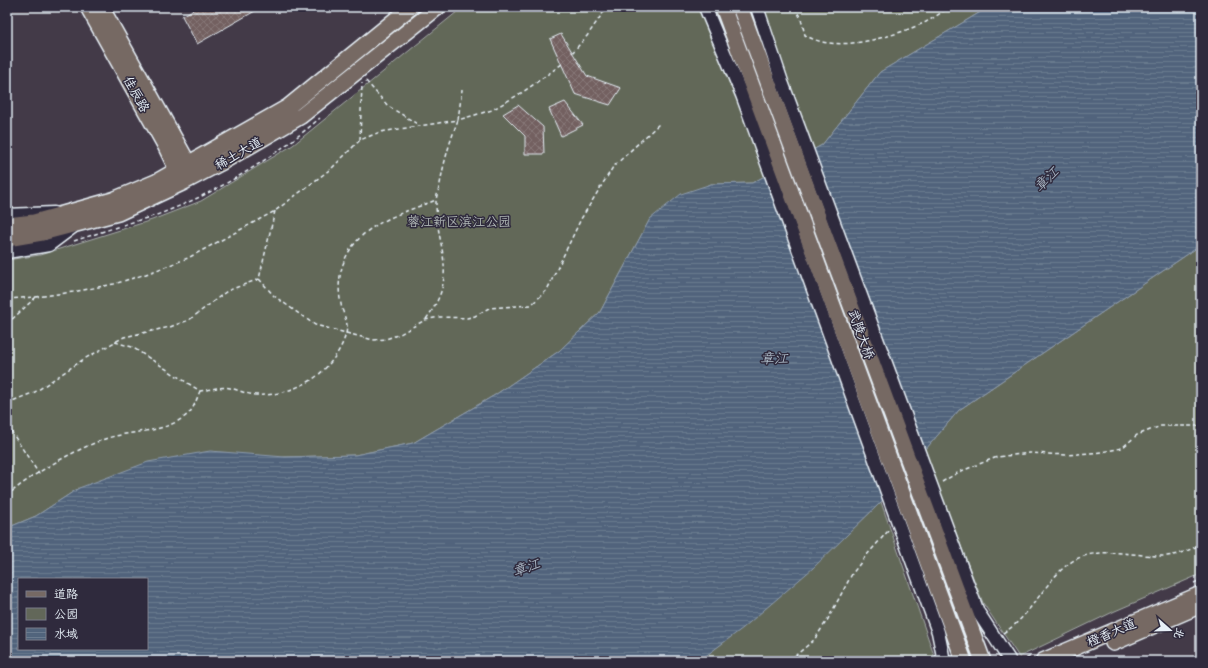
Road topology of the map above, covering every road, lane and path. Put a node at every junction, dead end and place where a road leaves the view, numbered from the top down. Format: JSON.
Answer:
{"nodes":[{"id":1,"x":88,"y":7,"type":"edge"},
{"id":2,"x":101,"y":7,"type":"edge"},
{"id":3,"x":410,"y":7,"type":"edge"},
{"id":4,"x":438,"y":7,"type":"edge"},
{"id":5,"x":607,"y":7,"type":"edge"},
{"id":6,"x":705,"y":7,"type":"edge"},
{"id":7,"x":723,"y":7,"type":"edge"},
{"id":8,"x":740,"y":7,"type":"edge"},
{"id":9,"x":757,"y":7,"type":"edge"},
{"id":10,"x":795,"y":7,"type":"edge"},
{"id":11,"x":949,"y":7,"type":"edge"},
{"id":12,"x":572,"y":53,"type":"dead end"},
{"id":13,"x":562,"y":64,"type":"dead end"},
{"id":14,"x":462,"y":90,"type":"dead end"},
{"id":15,"x":458,"y":120,"type":"junction"},
{"id":16,"x":659,"y":124,"type":"dead end"},
{"id":17,"x":421,"y":125,"type":"junction"},
{"id":18,"x":360,"y":140,"type":"junction"},
{"id":19,"x":183,"y":166,"type":"junction"},
{"id":20,"x":189,"y":180,"type":"junction"},
{"id":21,"x":436,"y":200,"type":"junction"},
{"id":22,"x":274,"y":212,"type":"junction"},
{"id":23,"x":66,"y":213,"type":"junction"},
{"id":24,"x":7,"y":215,"type":"edge"},
{"id":25,"x":77,"y":224,"type":"junction"},
{"id":26,"x":7,"y":225,"type":"edge"},
{"id":27,"x":7,"y":239,"type":"edge"},
{"id":28,"x":7,"y":252,"type":"edge"},
{"id":29,"x":259,"y":279,"type":"junction"},
{"id":30,"x":36,"y":297,"type":"junction"},
{"id":31,"x":7,"y":298,"type":"edge"},
{"id":32,"x":425,"y":320,"type":"junction"},
{"id":33,"x":7,"y":324,"type":"edge"},
{"id":34,"x":346,"y":332,"type":"junction"},
{"id":35,"x":115,"y":342,"type":"junction"},
{"id":36,"x":200,"y":391,"type":"junction"},
{"id":37,"x":7,"y":402,"type":"edge"},
{"id":38,"x":7,"y":425,"type":"edge"},
{"id":39,"x":1201,"y":426,"type":"edge"},
{"id":40,"x":39,"y":474,"type":"junction"},
{"id":41,"x":941,"y":483,"type":"dead end"},
{"id":42,"x":7,"y":496,"type":"edge"},
{"id":43,"x":893,"y":526,"type":"dead end"},
{"id":44,"x":1201,"y":544,"type":"edge"},
{"id":45,"x":1201,"y":594,"type":"edge"},
{"id":46,"x":1201,"y":605,"type":"edge"},
{"id":47,"x":1000,"y":634,"type":"dead end"},
{"id":48,"x":789,"y":661,"type":"edge"},
{"id":49,"x":944,"y":661,"type":"edge"},
{"id":50,"x":964,"y":661,"type":"edge"},
{"id":51,"x":983,"y":661,"type":"edge"},
{"id":52,"x":1010,"y":661,"type":"edge"},
{"id":53,"x":1044,"y":661,"type":"edge"},
{"id":54,"x":1069,"y":661,"type":"edge"}],
"edges":[{"from":1,"to":19,"type":"main road","name":"佳辰路"},
{"from":2,"to":19,"type":"main road","name":"佳辰路"},
{"from":3,"to":19,"type":"main road","name":"稀土大道"},
{"from":4,"to":20,"type":"main road","name":"稀土大道"},
{"from":5,"to":12,"type":"path"},
{"from":6,"to":49,"type":"street","bridge":true},
{"from":7,"to":50,"type":"main road","name":"武陵大桥","bridge":true},
{"from":8,"to":51,"type":"main road","name":"武陵大桥","bridge":true},
{"from":9,"to":52,"type":"street","bridge":true},
{"from":10,"to":11,"type":"path"},
{"from":13,"to":15,"type":"path"},
{"from":14,"to":15,"type":"path"},
{"from":15,"to":17,"type":"path"},
{"from":15,"to":21,"type":"path"},
{"from":16,"to":32,"type":"path"},
{"from":17,"to":18,"type":"path"},
{"from":17,"to":18,"type":"path"},
{"from":18,"to":22,"type":"path"},
{"from":19,"to":20,"type":"main road","name":"佳辰路"},
{"from":19,"to":23,"type":"main road","name":"稀土大道"},
{"from":20,"to":25,"type":"main road","name":"稀土大道"},
{"from":21,"to":32,"type":"path"},
{"from":21,"to":34,"type":"path"},
{"from":22,"to":29,"type":"path"},
{"from":22,"to":30,"type":"path"},
{"from":23,"to":24,"type":"street"},
{"from":23,"to":26,"type":"main road","name":"稀土大道"},
{"from":25,"to":27,"type":"main road","name":"稀土大道"},
{"from":25,"to":28,"type":"street"},
{"from":29,"to":34,"type":"path"},
{"from":29,"to":35,"type":"path"},
{"from":30,"to":31,"type":"path"},
{"from":30,"to":33,"type":"path"},
{"from":32,"to":34,"type":"path"},
{"from":34,"to":36,"type":"path"},
{"from":35,"to":36,"type":"path"},
{"from":35,"to":37,"type":"path"},
{"from":36,"to":40,"type":"path"},
{"from":38,"to":40,"type":"path"},
{"from":39,"to":41,"type":"path"},
{"from":40,"to":42,"type":"path"},
{"from":43,"to":48,"type":"path"},
{"from":44,"to":47,"type":"path"},
{"from":45,"to":53,"type":"main road","name":"橙香大道"},
{"from":46,"to":54,"type":"main road","name":"橙香大道"}]}
